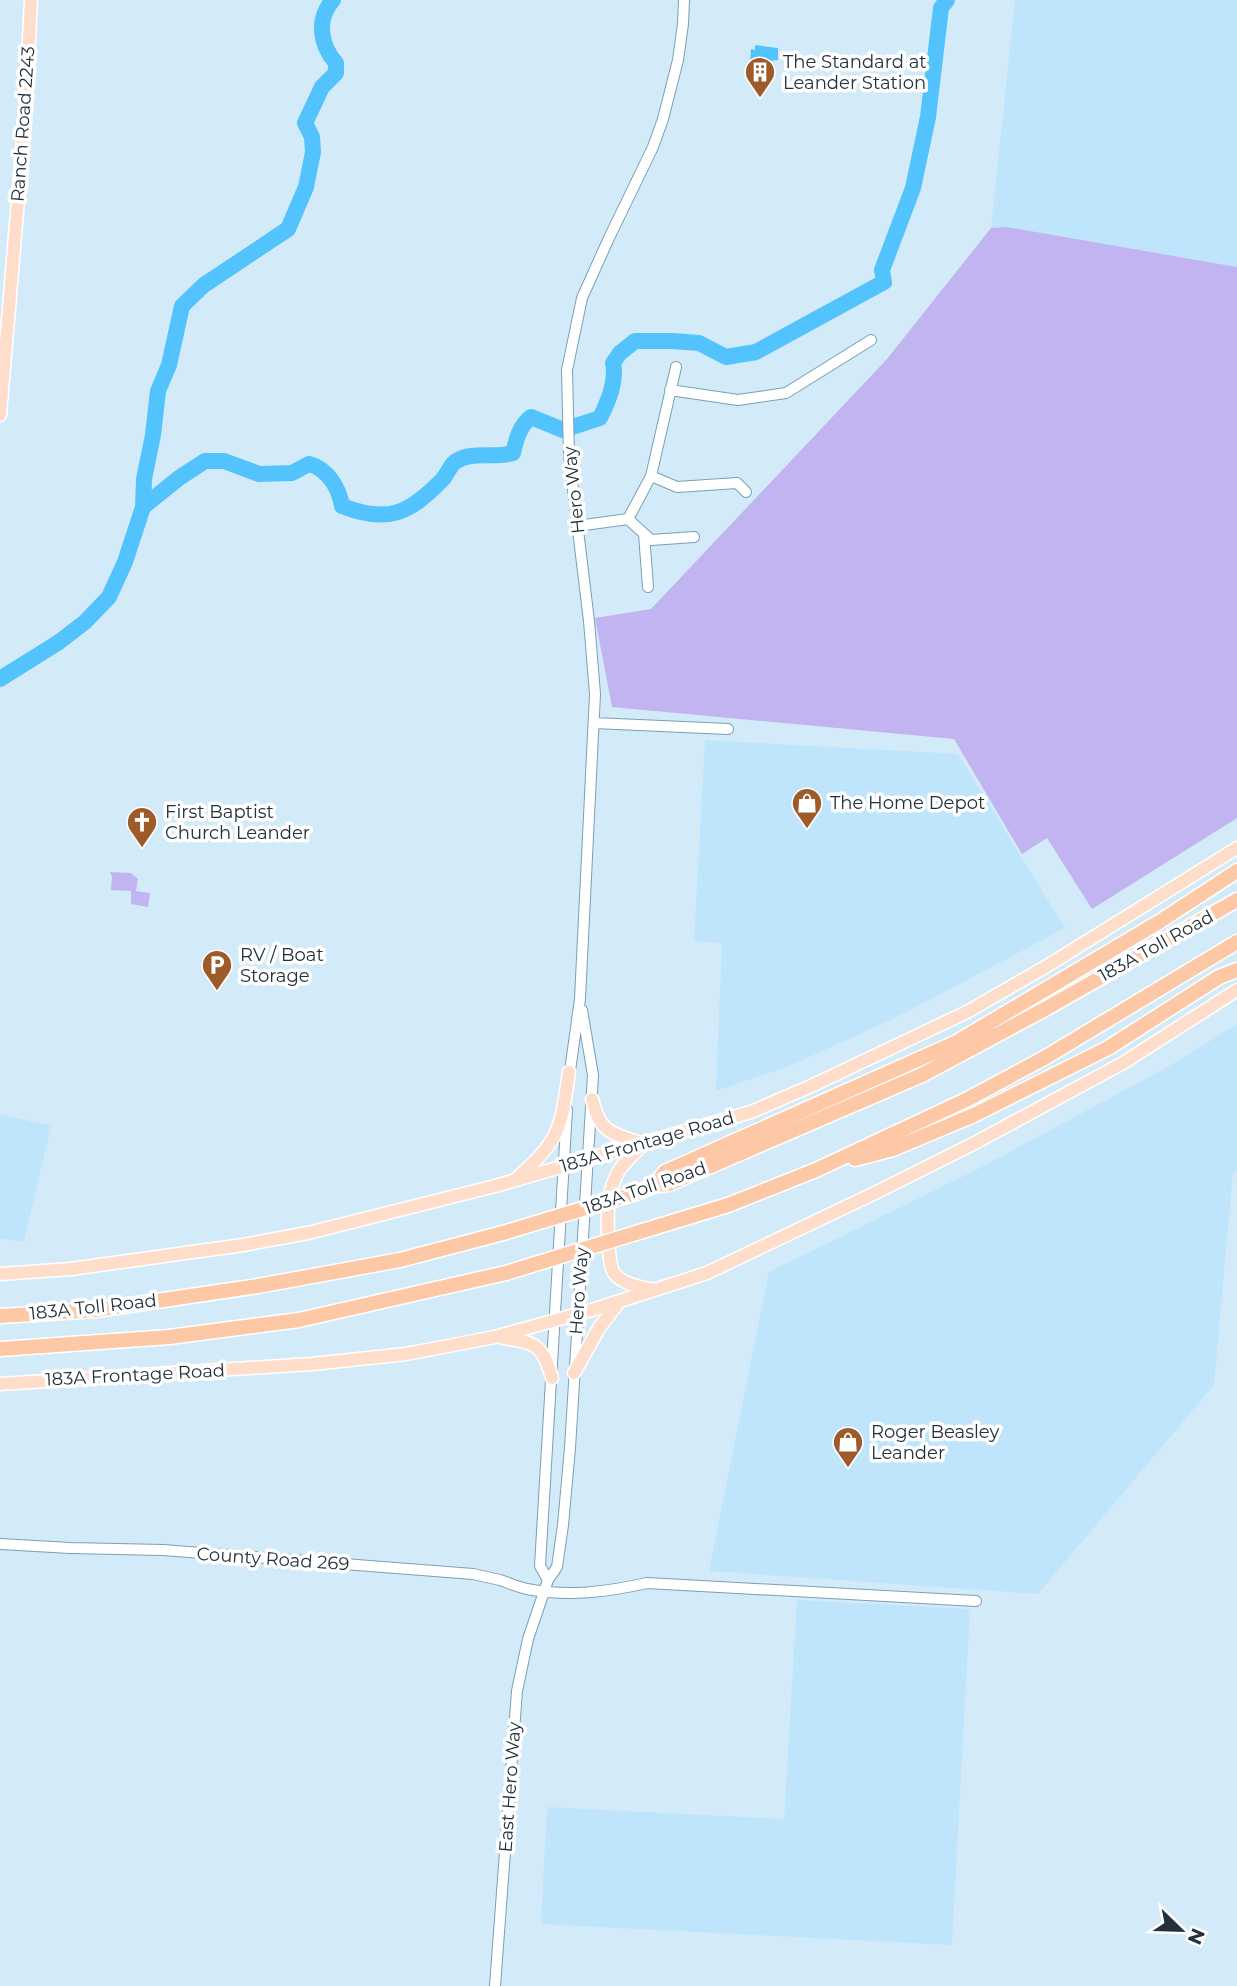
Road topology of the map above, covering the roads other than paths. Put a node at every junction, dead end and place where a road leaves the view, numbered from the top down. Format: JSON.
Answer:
{"nodes":[{"id":1,"x":31,"y":0,"type":"edge"},
{"id":2,"x":684,"y":0,"type":"edge"},
{"id":3,"x":871,"y":340,"type":"dead end"},
{"id":4,"x":676,"y":367,"type":"dead end"},
{"id":5,"x":670,"y":390,"type":"junction"},
{"id":6,"x":0,"y":415,"type":"edge"},
{"id":7,"x":650,"y":475,"type":"junction"},
{"id":8,"x":746,"y":492,"type":"dead end"},
{"id":9,"x":628,"y":519,"type":"junction"},
{"id":10,"x":577,"y":526,"type":"junction"},
{"id":11,"x":644,"y":534,"type":"junction"},
{"id":12,"x":694,"y":537,"type":"dead end"},
{"id":13,"x":648,"y":587,"type":"dead end"},
{"id":14,"x":594,"y":723,"type":"junction"},
{"id":15,"x":728,"y":729,"type":"dead end"},
{"id":16,"x":1237,"y":849,"type":"edge"},
{"id":17,"x":1237,"y":871,"type":"edge"},
{"id":18,"x":1237,"y":900,"type":"edge"},
{"id":19,"x":1237,"y":943,"type":"edge"},
{"id":20,"x":1237,"y":970,"type":"edge"},
{"id":21,"x":1237,"y":990,"type":"edge"},
{"id":22,"x":580,"y":999,"type":"junction"},
{"id":23,"x":569,"y":1072,"type":"junction"},
{"id":24,"x":592,"y":1099,"type":"junction"},
{"id":25,"x":644,"y":1144,"type":"junction"},
{"id":26,"x":588,"y":1159,"type":"junction"},
{"id":27,"x":564,"y":1166,"type":"junction"},
{"id":28,"x":817,"y":1170,"type":"junction"},
{"id":29,"x":515,"y":1179,"type":"junction"},
{"id":30,"x":655,"y":1185,"type":"junction"},
{"id":31,"x":0,"y":1274,"type":"edge"},
{"id":32,"x":654,"y":1290,"type":"junction"},
{"id":33,"x":619,"y":1301,"type":"junction"},
{"id":34,"x":578,"y":1314,"type":"junction"},
{"id":35,"x":0,"y":1316,"type":"edge"},
{"id":36,"x":555,"y":1320,"type":"junction"},
{"id":37,"x":495,"y":1337,"type":"junction"},
{"id":38,"x":0,"y":1349,"type":"edge"},
{"id":39,"x":574,"y":1373,"type":"junction"},
{"id":40,"x":552,"y":1378,"type":"junction"},
{"id":41,"x":0,"y":1384,"type":"edge"},
{"id":42,"x":0,"y":1544,"type":"edge"},
{"id":43,"x":548,"y":1580,"type":"junction"},
{"id":44,"x":544,"y":1592,"type":"junction"},
{"id":45,"x":976,"y":1601,"type":"dead end"},
{"id":46,"x":495,"y":1986,"type":"edge"}],
"edges":[{"from":1,"to":6,"type":"main road","name":"Ranch Road 2243"},
{"from":2,"to":10,"type":"street","name":"Hero Way"},
{"from":3,"to":5,"type":"street"},
{"from":4,"to":5,"type":"street"},
{"from":5,"to":7,"type":"street"},
{"from":7,"to":8,"type":"street"},
{"from":7,"to":9,"type":"street"},
{"from":9,"to":10,"type":"street"},
{"from":9,"to":11,"type":"street"},
{"from":10,"to":14,"type":"street","name":"Hero Way"},
{"from":11,"to":12,"type":"street"},
{"from":11,"to":13,"type":"street"},
{"from":14,"to":15,"type":"street"},
{"from":14,"to":22,"type":"street","name":"Hero Way"},
{"from":16,"to":25,"type":"main road","name":"183A Frontage Road"},
{"from":17,"to":30,"type":"highway"},
{"from":18,"to":30,"type":"highway","name":"183A Toll Road"},
{"from":19,"to":28,"type":"highway","name":"183A Toll Road"},
{"from":20,"to":28,"type":"highway"},
{"from":21,"to":32,"type":"main road","name":"183A Frontage Road"},
{"from":22,"to":23,"type":"street","name":"Hero Way"},
{"from":22,"to":24,"type":"street","name":"Hero Way"},
{"from":23,"to":27,"type":"street","name":"Hero Way"},
{"from":23,"to":29,"type":"main road"},
{"from":24,"to":25,"type":"main road"},
{"from":24,"to":26,"type":"street","name":"Hero Way"},
{"from":25,"to":26,"type":"main road","name":"183A Frontage Road"},
{"from":25,"to":32,"type":"main road"},
{"from":26,"to":27,"type":"main road","name":"183A Frontage Road"},
{"from":26,"to":34,"type":"street","name":"Hero Way"},
{"from":27,"to":29,"type":"main road","name":"183A Frontage Road"},
{"from":27,"to":36,"type":"street","name":"Hero Way"},
{"from":28,"to":38,"type":"highway","name":"183A Toll Road","bridge":true},
{"from":29,"to":31,"type":"main road","name":"183A Frontage Road"},
{"from":30,"to":35,"type":"highway","name":"183A Toll Road","bridge":true},
{"from":32,"to":33,"type":"main road","name":"183A Frontage Road"},
{"from":33,"to":34,"type":"main road","name":"183A Frontage Road"},
{"from":33,"to":39,"type":"main road"},
{"from":34,"to":36,"type":"main road","name":"183A Frontage Road"},
{"from":34,"to":39,"type":"street","name":"Hero Way"},
{"from":36,"to":37,"type":"main road","name":"183A Frontage Road"},
{"from":36,"to":40,"type":"street","name":"Hero Way"},
{"from":37,"to":40,"type":"main road"},
{"from":37,"to":41,"type":"main road","name":"183A Frontage Road"},
{"from":39,"to":43,"type":"street","name":"Hero Way"},
{"from":40,"to":43,"type":"street","name":"Hero Way"},
{"from":42,"to":44,"type":"street","name":"County Road 269"},
{"from":43,"to":44,"type":"street","name":"Hero Way"},
{"from":44,"to":45,"type":"street","name":"County Road 269"},
{"from":44,"to":46,"type":"street","name":"East Hero Way"}]}
